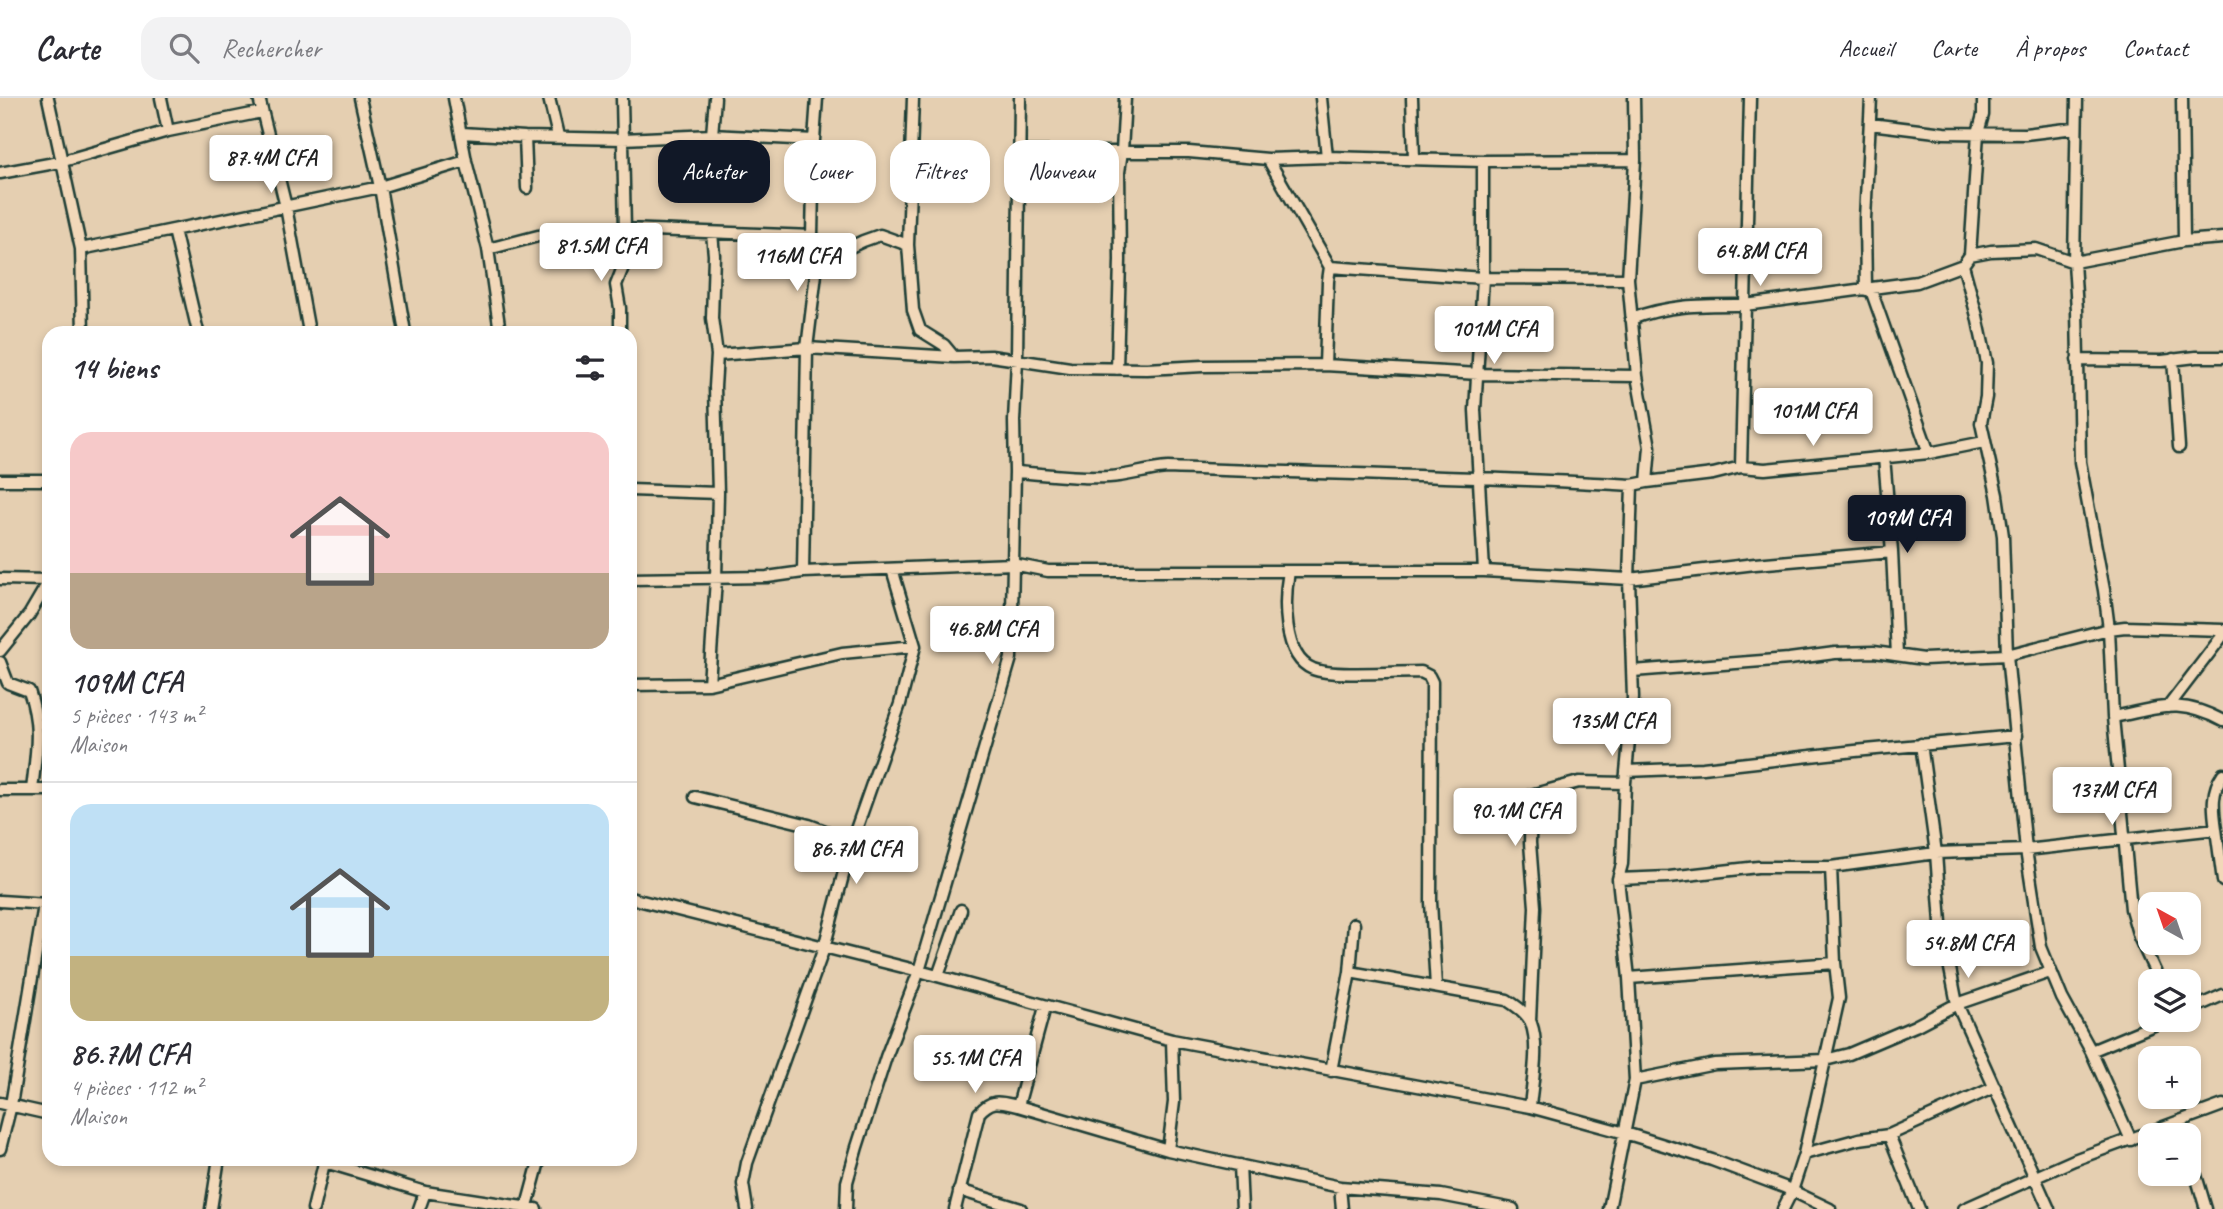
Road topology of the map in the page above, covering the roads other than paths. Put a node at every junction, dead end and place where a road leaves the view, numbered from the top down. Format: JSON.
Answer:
{"nodes":[{"id":1,"x":48,"y":98,"type":"edge"},
{"id":2,"x":161,"y":98,"type":"edge"},
{"id":3,"x":259,"y":98,"type":"edge"},
{"id":4,"x":360,"y":98,"type":"edge"},
{"id":5,"x":454,"y":98,"type":"edge"},
{"id":6,"x":549,"y":98,"type":"edge"},
{"id":7,"x":622,"y":98,"type":"edge"},
{"id":8,"x":715,"y":98,"type":"edge"},
{"id":9,"x":817,"y":98,"type":"edge"},
{"id":10,"x":913,"y":98,"type":"edge"},
{"id":11,"x":1020,"y":98,"type":"edge"},
{"id":12,"x":1125,"y":98,"type":"edge"},
{"id":13,"x":1321,"y":98,"type":"edge"},
{"id":14,"x":1412,"y":98,"type":"edge"},
{"id":15,"x":1634,"y":98,"type":"edge"},
{"id":16,"x":1750,"y":98,"type":"edge"},
{"id":17,"x":1871,"y":98,"type":"edge"},
{"id":18,"x":1983,"y":98,"type":"edge"},
{"id":19,"x":2077,"y":98,"type":"edge"},
{"id":20,"x":2182,"y":98,"type":"edge"},
{"id":21,"x":262,"y":112,"type":"junction"},
{"id":22,"x":1870,"y":124,"type":"junction"},
{"id":23,"x":2075,"y":128,"type":"junction"},
{"id":24,"x":169,"y":131,"type":"junction"},
{"id":25,"x":462,"y":133,"type":"junction"},
{"id":26,"x":1978,"y":133,"type":"junction"},
{"id":27,"x":712,"y":135,"type":"junction"},
{"id":28,"x":558,"y":136,"type":"junction"},
{"id":29,"x":525,"y":138,"type":"junction"},
{"id":30,"x":624,"y":139,"type":"junction"},
{"id":31,"x":797,"y":140,"type":"edge"},
{"id":32,"x":814,"y":140,"type":"edge"},
{"id":33,"x":1020,"y":140,"type":"edge"},
{"id":34,"x":1119,"y":151,"type":"edge"},
{"id":35,"x":1122,"y":151,"type":"junction"},
{"id":36,"x":1327,"y":157,"type":"junction"},
{"id":37,"x":1268,"y":159,"type":"junction"},
{"id":38,"x":1414,"y":159,"type":"junction"},
{"id":39,"x":1635,"y":160,"type":"junction"},
{"id":40,"x":466,"y":161,"type":"junction"},
{"id":41,"x":60,"y":162,"type":"junction"},
{"id":42,"x":1483,"y":162,"type":"junction"},
{"id":43,"x":0,"y":173,"type":"edge"},
{"id":44,"x":380,"y":187,"type":"junction"},
{"id":45,"x":527,"y":188,"type":"dead end"},
{"id":46,"x":813,"y":203,"type":"edge"},
{"id":47,"x":1018,"y":203,"type":"edge"},
{"id":48,"x":286,"y":207,"type":"junction"},
{"id":49,"x":625,"y":229,"type":"junction"},
{"id":50,"x":174,"y":230,"type":"junction"},
{"id":51,"x":712,"y":233,"type":"junction"},
{"id":52,"x":812,"y":236,"type":"junction"},
{"id":53,"x":2223,"y":238,"type":"edge"},
{"id":54,"x":2184,"y":241,"type":"junction"},
{"id":55,"x":908,"y":245,"type":"junction"},
{"id":56,"x":81,"y":248,"type":"junction"},
{"id":57,"x":488,"y":248,"type":"junction"},
{"id":58,"x":827,"y":252,"type":"junction"},
{"id":59,"x":1970,"y":255,"type":"junction"},
{"id":60,"x":2074,"y":262,"type":"junction"},
{"id":61,"x":1963,"y":265,"type":"junction"},
{"id":62,"x":1330,"y":267,"type":"junction"},
{"id":63,"x":1483,"y":278,"type":"junction"},
{"id":64,"x":1628,"y":279,"type":"junction"},
{"id":65,"x":1868,"y":290,"type":"junction"},
{"id":66,"x":1745,"y":305,"type":"junction"},
{"id":67,"x":1631,"y":319,"type":"junction"},
{"id":68,"x":83,"y":326,"type":"edge"},
{"id":69,"x":197,"y":326,"type":"edge"},
{"id":70,"x":308,"y":326,"type":"edge"},
{"id":71,"x":404,"y":326,"type":"edge"},
{"id":72,"x":499,"y":326,"type":"edge"},
{"id":73,"x":620,"y":326,"type":"edge"},
{"id":74,"x":807,"y":348,"type":"junction"},
{"id":75,"x":717,"y":355,"type":"junction"},
{"id":76,"x":954,"y":357,"type":"junction"},
{"id":77,"x":2223,"y":357,"type":"edge"},
{"id":78,"x":2173,"y":359,"type":"junction"},
{"id":79,"x":1017,"y":360,"type":"junction"},
{"id":80,"x":2077,"y":360,"type":"junction"},
{"id":81,"x":1325,"y":365,"type":"junction"},
{"id":82,"x":1117,"y":369,"type":"junction"},
{"id":83,"x":1479,"y":374,"type":"junction"},
{"id":84,"x":1637,"y":376,"type":"junction"},
{"id":85,"x":1984,"y":442,"type":"junction"},
{"id":86,"x":2179,"y":447,"type":"dead end"},
{"id":87,"x":1929,"y":453,"type":"junction"},
{"id":88,"x":1884,"y":457,"type":"junction"},
{"id":89,"x":1741,"y":467,"type":"junction"},
{"id":90,"x":1015,"y":472,"type":"junction"},
{"id":91,"x":1479,"y":476,"type":"junction"},
{"id":92,"x":0,"y":480,"type":"edge"},
{"id":93,"x":42,"y":480,"type":"edge"},
{"id":94,"x":1647,"y":482,"type":"junction"},
{"id":95,"x":1632,"y":485,"type":"junction"},
{"id":96,"x":637,"y":490,"type":"edge"},
{"id":97,"x":718,"y":493,"type":"junction"},
{"id":98,"x":1892,"y":552,"type":"junction"},
{"id":99,"x":1013,"y":564,"type":"junction"},
{"id":100,"x":892,"y":569,"type":"junction"},
{"id":101,"x":1289,"y":571,"type":"junction"},
{"id":102,"x":803,"y":572,"type":"junction"},
{"id":103,"x":1484,"y":572,"type":"junction"},
{"id":104,"x":0,"y":579,"type":"edge"},
{"id":105,"x":637,"y":579,"type":"edge"},
{"id":106,"x":716,"y":579,"type":"junction"},
{"id":107,"x":1629,"y":579,"type":"junction"},
{"id":108,"x":42,"y":581,"type":"edge"},
{"id":109,"x":42,"y":593,"type":"edge"},
{"id":110,"x":2109,"y":629,"type":"junction"},
{"id":111,"x":2223,"y":630,"type":"edge"},
{"id":112,"x":2223,"y":635,"type":"edge"},
{"id":113,"x":915,"y":646,"type":"junction"},
{"id":114,"x":0,"y":651,"type":"edge"},
{"id":115,"x":1896,"y":655,"type":"junction"},
{"id":116,"x":2007,"y":655,"type":"junction"},
{"id":117,"x":0,"y":662,"type":"edge"},
{"id":118,"x":1633,"y":671,"type":"junction"},
{"id":119,"x":709,"y":684,"type":"junction"},
{"id":120,"x":637,"y":685,"type":"edge"},
{"id":121,"x":2168,"y":707,"type":"junction"},
{"id":122,"x":2113,"y":717,"type":"junction"},
{"id":123,"x":2223,"y":721,"type":"edge"},
{"id":124,"x":42,"y":723,"type":"edge"},
{"id":125,"x":42,"y":731,"type":"edge"},
{"id":126,"x":2016,"y":736,"type":"junction"},
{"id":127,"x":1921,"y":744,"type":"junction"},
{"id":128,"x":1626,"y":771,"type":"junction"},
{"id":129,"x":2223,"y":774,"type":"edge"},
{"id":130,"x":1625,"y":783,"type":"junction"},
{"id":131,"x":0,"y":790,"type":"edge"},
{"id":132,"x":32,"y":790,"type":"junction"},
{"id":133,"x":42,"y":790,"type":"edge"},
{"id":134,"x":695,"y":797,"type":"dead end"},
{"id":135,"x":2216,"y":829,"type":"junction"},
{"id":136,"x":852,"y":841,"type":"junction"},
{"id":137,"x":2124,"y":841,"type":"junction"},
{"id":138,"x":2026,"y":850,"type":"junction"},
{"id":139,"x":1936,"y":853,"type":"junction"},
{"id":140,"x":1832,"y":867,"type":"junction"},
{"id":141,"x":1618,"y":879,"type":"junction"},
{"id":142,"x":2223,"y":881,"type":"edge"},
{"id":143,"x":637,"y":899,"type":"edge"},
{"id":144,"x":0,"y":901,"type":"edge"},
{"id":145,"x":42,"y":904,"type":"edge"},
{"id":146,"x":961,"y":910,"type":"dead end"},
{"id":147,"x":42,"y":924,"type":"edge"},
{"id":148,"x":1354,"y":924,"type":"dead end"},
{"id":149,"x":824,"y":947,"type":"junction"},
{"id":150,"x":1835,"y":963,"type":"junction"},
{"id":151,"x":2154,"y":969,"type":"edge"},
{"id":152,"x":919,"y":971,"type":"junction"},
{"id":153,"x":1350,"y":972,"type":"junction"},
{"id":154,"x":2050,"y":972,"type":"junction"},
{"id":155,"x":939,"y":976,"type":"junction"},
{"id":156,"x":1629,"y":978,"type":"junction"},
{"id":157,"x":1436,"y":987,"type":"junction"},
{"id":158,"x":2223,"y":995,"type":"edge"},
{"id":159,"x":1957,"y":1004,"type":"junction"},
{"id":160,"x":2201,"y":1005,"type":"edge"},
{"id":161,"x":1045,"y":1007,"type":"junction"},
{"id":162,"x":1530,"y":1021,"type":"junction"},
{"id":163,"x":2138,"y":1032,"type":"edge"},
{"id":164,"x":1172,"y":1040,"type":"junction"},
{"id":165,"x":2091,"y":1051,"type":"junction"},
{"id":166,"x":1825,"y":1060,"type":"junction"},
{"id":167,"x":1331,"y":1071,"type":"junction"},
{"id":168,"x":1635,"y":1080,"type":"junction"},
{"id":169,"x":1995,"y":1087,"type":"junction"},
{"id":170,"x":5,"y":1104,"type":"edge"},
{"id":171,"x":1018,"y":1105,"type":"junction"},
{"id":172,"x":2223,"y":1105,"type":"edge"},
{"id":173,"x":1530,"y":1107,"type":"junction"},
{"id":174,"x":42,"y":1112,"type":"edge"},
{"id":175,"x":2180,"y":1121,"type":"joint"},
{"id":176,"x":1625,"y":1133,"type":"junction"},
{"id":177,"x":1889,"y":1135,"type":"junction"},
{"id":178,"x":2131,"y":1140,"type":"junction"},
{"id":179,"x":0,"y":1149,"type":"edge"},
{"id":180,"x":1168,"y":1150,"type":"junction"},
{"id":181,"x":1804,"y":1154,"type":"junction"},
{"id":182,"x":1240,"y":1165,"type":"junction"},
{"id":183,"x":218,"y":1166,"type":"edge"},
{"id":184,"x":324,"y":1166,"type":"edge"},
{"id":185,"x":344,"y":1166,"type":"edge"},
{"id":186,"x":539,"y":1166,"type":"edge"},
{"id":187,"x":2033,"y":1178,"type":"junction"},
{"id":188,"x":2199,"y":1186,"type":"edge"},
{"id":189,"x":1340,"y":1187,"type":"junction"},
{"id":190,"x":959,"y":1190,"type":"junction"},
{"id":191,"x":1792,"y":1191,"type":"junction"},
{"id":192,"x":425,"y":1192,"type":"junction"},
{"id":193,"x":532,"y":1208,"type":"edge"},
{"id":194,"x":211,"y":1209,"type":"edge"},
{"id":195,"x":313,"y":1209,"type":"edge"},
{"id":196,"x":419,"y":1209,"type":"edge"},
{"id":197,"x":747,"y":1209,"type":"edge"},
{"id":198,"x":846,"y":1209,"type":"edge"},
{"id":199,"x":955,"y":1209,"type":"edge"},
{"id":200,"x":1021,"y":1209,"type":"edge"},
{"id":201,"x":1242,"y":1209,"type":"edge"},
{"id":202,"x":1342,"y":1209,"type":"edge"},
{"id":203,"x":1513,"y":1209,"type":"edge"},
{"id":204,"x":1609,"y":1209,"type":"edge"},
{"id":205,"x":1783,"y":1209,"type":"edge"},
{"id":206,"x":1829,"y":1209,"type":"edge"},
{"id":207,"x":1919,"y":1209,"type":"edge"},
{"id":208,"x":1964,"y":1209,"type":"edge"},
{"id":209,"x":2049,"y":1209,"type":"edge"},
{"id":210,"x":2206,"y":1209,"type":"edge"}],
"edges":[{"from":1,"to":41,"type":"street"},
{"from":2,"to":24,"type":"street"},
{"from":3,"to":21,"type":"street"},
{"from":4,"to":44,"type":"street"},
{"from":5,"to":25,"type":"street"},
{"from":6,"to":28,"type":"street"},
{"from":7,"to":30,"type":"street"},
{"from":8,"to":27,"type":"street"},
{"from":9,"to":32,"type":"street"},
{"from":10,"to":55,"type":"street"},
{"from":11,"to":33,"type":"street"},
{"from":12,"to":35,"type":"street"},
{"from":13,"to":36,"type":"street"},
{"from":14,"to":38,"type":"street"},
{"from":15,"to":39,"type":"street"},
{"from":16,"to":66,"type":"street"},
{"from":17,"to":22,"type":"street"},
{"from":18,"to":26,"type":"street"},
{"from":19,"to":23,"type":"street"},
{"from":20,"to":54,"type":"street"},
{"from":21,"to":24,"type":"street"},
{"from":21,"to":48,"type":"street"},
{"from":22,"to":26,"type":"street"},
{"from":22,"to":65,"type":"street"},
{"from":23,"to":26,"type":"street"},
{"from":23,"to":60,"type":"street"},
{"from":24,"to":41,"type":"street"},
{"from":25,"to":29,"type":"street"},
{"from":25,"to":40,"type":"street"},
{"from":26,"to":59,"type":"street"},
{"from":27,"to":30,"type":"street"},
{"from":27,"to":31,"type":"street"},
{"from":28,"to":29,"type":"street"},
{"from":28,"to":30,"type":"street"},
{"from":29,"to":45,"type":"street"},
{"from":30,"to":49,"type":"street"},
{"from":34,"to":35,"type":"street"},
{"from":35,"to":37,"type":"street"},
{"from":35,"to":82,"type":"street"},
{"from":36,"to":37,"type":"street"},
{"from":36,"to":38,"type":"street"},
{"from":37,"to":62,"type":"street"},
{"from":38,"to":42,"type":"street"},
{"from":39,"to":42,"type":"street"},
{"from":39,"to":64,"type":"street"},
{"from":40,"to":44,"type":"street"},
{"from":40,"to":57,"type":"street"},
{"from":41,"to":43,"type":"street"},
{"from":41,"to":56,"type":"street"},
{"from":42,"to":63,"type":"street"},
{"from":44,"to":48,"type":"street"},
{"from":44,"to":71,"type":"street"},
{"from":46,"to":52,"type":"street"},
{"from":47,"to":79,"type":"street"},
{"from":48,"to":50,"type":"street"},
{"from":48,"to":70,"type":"street"},
{"from":49,"to":51,"type":"street"},
{"from":49,"to":57,"type":"street"},
{"from":49,"to":73,"type":"street"},
{"from":50,"to":56,"type":"street"},
{"from":50,"to":69,"type":"street"},
{"from":51,"to":52,"type":"street"},
{"from":51,"to":75,"type":"street"},
{"from":52,"to":58,"type":"street"},
{"from":53,"to":54,"type":"street"},
{"from":54,"to":60,"type":"street"},
{"from":55,"to":58,"type":"street"},
{"from":55,"to":76,"type":"street"},
{"from":56,"to":68,"type":"street"},
{"from":57,"to":72,"type":"street"},
{"from":58,"to":74,"type":"street"},
{"from":59,"to":60,"type":"street"},
{"from":59,"to":61,"type":"street"},
{"from":60,"to":80,"type":"street"},
{"from":61,"to":65,"type":"street"},
{"from":61,"to":85,"type":"street"},
{"from":62,"to":63,"type":"street"},
{"from":62,"to":81,"type":"street"},
{"from":63,"to":64,"type":"street"},
{"from":63,"to":83,"type":"street"},
{"from":64,"to":67,"type":"street"},
{"from":65,"to":66,"type":"street"},
{"from":65,"to":87,"type":"street"},
{"from":66,"to":67,"type":"street"},
{"from":66,"to":89,"type":"street"},
{"from":67,"to":84,"type":"street"},
{"from":74,"to":75,"type":"street"},
{"from":74,"to":76,"type":"street"},
{"from":74,"to":102,"type":"street"},
{"from":75,"to":97,"type":"street"},
{"from":76,"to":79,"type":"street"},
{"from":77,"to":78,"type":"street"},
{"from":78,"to":80,"type":"street"},
{"from":78,"to":86,"type":"street"},
{"from":79,"to":82,"type":"street"},
{"from":79,"to":90,"type":"street"},
{"from":80,"to":110,"type":"street"},
{"from":81,"to":82,"type":"street"},
{"from":81,"to":83,"type":"street"},
{"from":83,"to":84,"type":"street"},
{"from":83,"to":91,"type":"street"},
{"from":84,"to":94,"type":"street"},
{"from":85,"to":87,"type":"street"},
{"from":85,"to":116,"type":"street"},
{"from":87,"to":88,"type":"street"},
{"from":88,"to":89,"type":"street"},
{"from":88,"to":98,"type":"street"},
{"from":89,"to":94,"type":"street"},
{"from":90,"to":91,"type":"street"},
{"from":90,"to":99,"type":"street"},
{"from":91,"to":95,"type":"street"},
{"from":91,"to":103,"type":"street"},
{"from":92,"to":93,"type":"street"},
{"from":94,"to":95,"type":"street"},
{"from":95,"to":107,"type":"street"},
{"from":96,"to":97,"type":"street"},
{"from":97,"to":106,"type":"street"},
{"from":98,"to":107,"type":"street"},
{"from":98,"to":115,"type":"street"},
{"from":99,"to":100,"type":"street"},
{"from":99,"to":101,"type":"street"},
{"from":99,"to":152,"type":"street"},
{"from":100,"to":102,"type":"street"},
{"from":100,"to":113,"type":"street"},
{"from":101,"to":103,"type":"street"},
{"from":101,"to":157,"type":"street"},
{"from":102,"to":106,"type":"street"},
{"from":103,"to":107,"type":"street"},
{"from":104,"to":108,"type":"street"},
{"from":105,"to":106,"type":"street"},
{"from":106,"to":119,"type":"street"},
{"from":107,"to":118,"type":"street"},
{"from":109,"to":114,"type":"street"},
{"from":110,"to":111,"type":"street"},
{"from":110,"to":116,"type":"street"},
{"from":110,"to":122,"type":"street"},
{"from":112,"to":121,"type":"street"},
{"from":113,"to":119,"type":"street"},
{"from":113,"to":136,"type":"street"},
{"from":115,"to":116,"type":"street"},
{"from":115,"to":118,"type":"street"},
{"from":116,"to":126,"type":"street"},
{"from":117,"to":124,"type":"street"},
{"from":118,"to":128,"type":"street"},
{"from":119,"to":120,"type":"street"},
{"from":121,"to":122,"type":"street"},
{"from":121,"to":123,"type":"street"},
{"from":122,"to":137,"type":"street"},
{"from":125,"to":132,"type":"street"},
{"from":126,"to":127,"type":"street"},
{"from":126,"to":138,"type":"street"},
{"from":127,"to":128,"type":"street"},
{"from":127,"to":139,"type":"street"},
{"from":128,"to":130,"type":"street"},
{"from":129,"to":135,"type":"street"},
{"from":130,"to":141,"type":"street"},
{"from":130,"to":162,"type":"street"},
{"from":131,"to":132,"type":"street"},
{"from":132,"to":133,"type":"street"},
{"from":134,"to":136,"type":"street"},
{"from":135,"to":137,"type":"street"},
{"from":135,"to":142,"type":"street"},
{"from":136,"to":149,"type":"street"},
{"from":137,"to":138,"type":"street"},
{"from":137,"to":151,"type":"street"},
{"from":138,"to":139,"type":"street"},
{"from":138,"to":154,"type":"street"},
{"from":139,"to":140,"type":"street"},
{"from":139,"to":159,"type":"street"},
{"from":140,"to":141,"type":"street"},
{"from":140,"to":150,"type":"street"},
{"from":141,"to":156,"type":"street"},
{"from":143,"to":149,"type":"street"},
{"from":144,"to":145,"type":"street"},
{"from":146,"to":155,"type":"street"},
{"from":147,"to":170,"type":"street"},
{"from":148,"to":153,"type":"street"},
{"from":149,"to":152,"type":"street"},
{"from":149,"to":197,"type":"street"},
{"from":150,"to":156,"type":"street"},
{"from":150,"to":166,"type":"street"},
{"from":152,"to":155,"type":"street"},
{"from":152,"to":198,"type":"street"},
{"from":153,"to":157,"type":"street"},
{"from":153,"to":167,"type":"street"},
{"from":154,"to":159,"type":"street"},
{"from":154,"to":165,"type":"street"},
{"from":155,"to":161,"type":"street"},
{"from":156,"to":168,"type":"street"},
{"from":157,"to":162,"type":"street"},
{"from":158,"to":160,"type":"street"},
{"from":159,"to":166,"type":"street"},
{"from":159,"to":169,"type":"street"},
{"from":161,"to":164,"type":"street"},
{"from":161,"to":171,"type":"street"},
{"from":162,"to":173,"type":"street"},
{"from":163,"to":165,"type":"street"},
{"from":164,"to":167,"type":"street"},
{"from":164,"to":180,"type":"street"},
{"from":165,"to":178,"type":"street"},
{"from":166,"to":168,"type":"street"},
{"from":166,"to":181,"type":"street"},
{"from":167,"to":173,"type":"street"},
{"from":168,"to":176,"type":"street"},
{"from":169,"to":177,"type":"street"},
{"from":169,"to":187,"type":"street"},
{"from":170,"to":174,"type":"street"},
{"from":170,"to":179,"type":"street"},
{"from":171,"to":180,"type":"street"},
{"from":171,"to":190,"type":"street"},
{"from":172,"to":175,"type":"street"},
{"from":173,"to":176,"type":"street"},
{"from":175,"to":178,"type":"street"},
{"from":176,"to":191,"type":"street"},
{"from":176,"to":204,"type":"street"},
{"from":177,"to":181,"type":"street"},
{"from":177,"to":207,"type":"street"},
{"from":178,"to":187,"type":"street"},
{"from":180,"to":182,"type":"street"},
{"from":181,"to":191,"type":"street"},
{"from":182,"to":189,"type":"street"},
{"from":182,"to":201,"type":"street"},
{"from":183,"to":194,"type":"street"},
{"from":184,"to":195,"type":"street"},
{"from":185,"to":192,"type":"street"},
{"from":186,"to":193,"type":"street"},
{"from":187,"to":208,"type":"street"},
{"from":187,"to":209,"type":"street"},
{"from":188,"to":210,"type":"street"},
{"from":189,"to":202,"type":"street"},
{"from":189,"to":203,"type":"street"},
{"from":190,"to":199,"type":"street"},
{"from":190,"to":200,"type":"street"},
{"from":191,"to":205,"type":"street"},
{"from":191,"to":206,"type":"street"},
{"from":192,"to":193,"type":"street"},
{"from":192,"to":196,"type":"street"}]}
